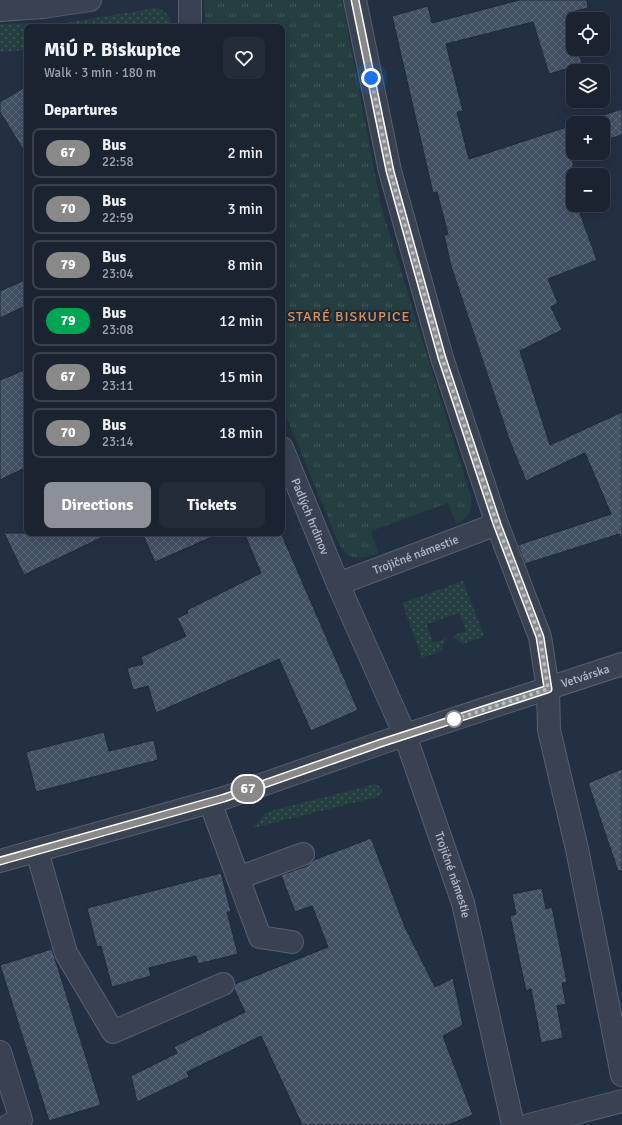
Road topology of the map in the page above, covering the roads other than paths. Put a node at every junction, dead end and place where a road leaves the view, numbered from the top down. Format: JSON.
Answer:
{"nodes":[{"id":1,"x":90,"y":0,"type":"edge"},
{"id":2,"x":190,"y":0,"type":"edge"},
{"id":3,"x":355,"y":0,"type":"edge"},
{"id":4,"x":0,"y":10,"type":"edge"},
{"id":5,"x":190,"y":24,"type":"edge"},
{"id":6,"x":285,"y":455,"type":"edge"},
{"id":7,"x":497,"y":524,"type":"junction"},
{"id":8,"x":338,"y":584,"type":"junction"},
{"id":9,"x":622,"y":664,"type":"edge"},
{"id":10,"x":548,"y":689,"type":"junction"},
{"id":11,"x":405,"y":735,"type":"junction"},
{"id":12,"x":210,"y":802,"type":"junction"},
{"id":13,"x":37,"y":851,"type":"junction"},
{"id":14,"x":303,"y":854,"type":"dead end"},
{"id":15,"x":0,"y":861,"type":"edge"},
{"id":16,"x":238,"y":878,"type":"junction"},
{"id":17,"x":292,"y":942,"type":"dead end"},
{"id":18,"x":223,"y":984,"type":"dead end"},
{"id":19,"x":0,"y":1052,"type":"edge"},
{"id":20,"x":622,"y":1074,"type":"edge"},
{"id":21,"x":622,"y":1101,"type":"edge"},
{"id":22,"x":9,"y":1125,"type":"edge"},
{"id":23,"x":513,"y":1125,"type":"edge"},
{"id":24,"x":529,"y":1125,"type":"edge"}],
"edges":[{"from":1,"to":4,"type":"street"},
{"from":2,"to":5,"type":"street"},
{"from":3,"to":7,"type":"street"},
{"from":6,"to":8,"type":"street","name":"Padlých hrdinov"},
{"from":7,"to":8,"type":"street","name":"Trojičné námestie"},
{"from":7,"to":10,"type":"street"},
{"from":8,"to":11,"type":"street","name":"Trojičné námestie"},
{"from":9,"to":10,"type":"street","name":"Vetvárska"},
{"from":10,"to":11,"type":"street","name":"Vetvárska"},
{"from":10,"to":20,"type":"street"},
{"from":11,"to":12,"type":"street","name":"Vetvárska"},
{"from":11,"to":23,"type":"street","name":"Trojičné námestie"},
{"from":12,"to":13,"type":"street","name":"Vetvárska"},
{"from":12,"to":16,"type":"street"},
{"from":13,"to":15,"type":"street","name":"Vetvárska"},
{"from":13,"to":18,"type":"street"},
{"from":14,"to":16,"type":"street"},
{"from":16,"to":17,"type":"street"},
{"from":19,"to":22,"type":"street"},
{"from":21,"to":24,"type":"street"}]}
